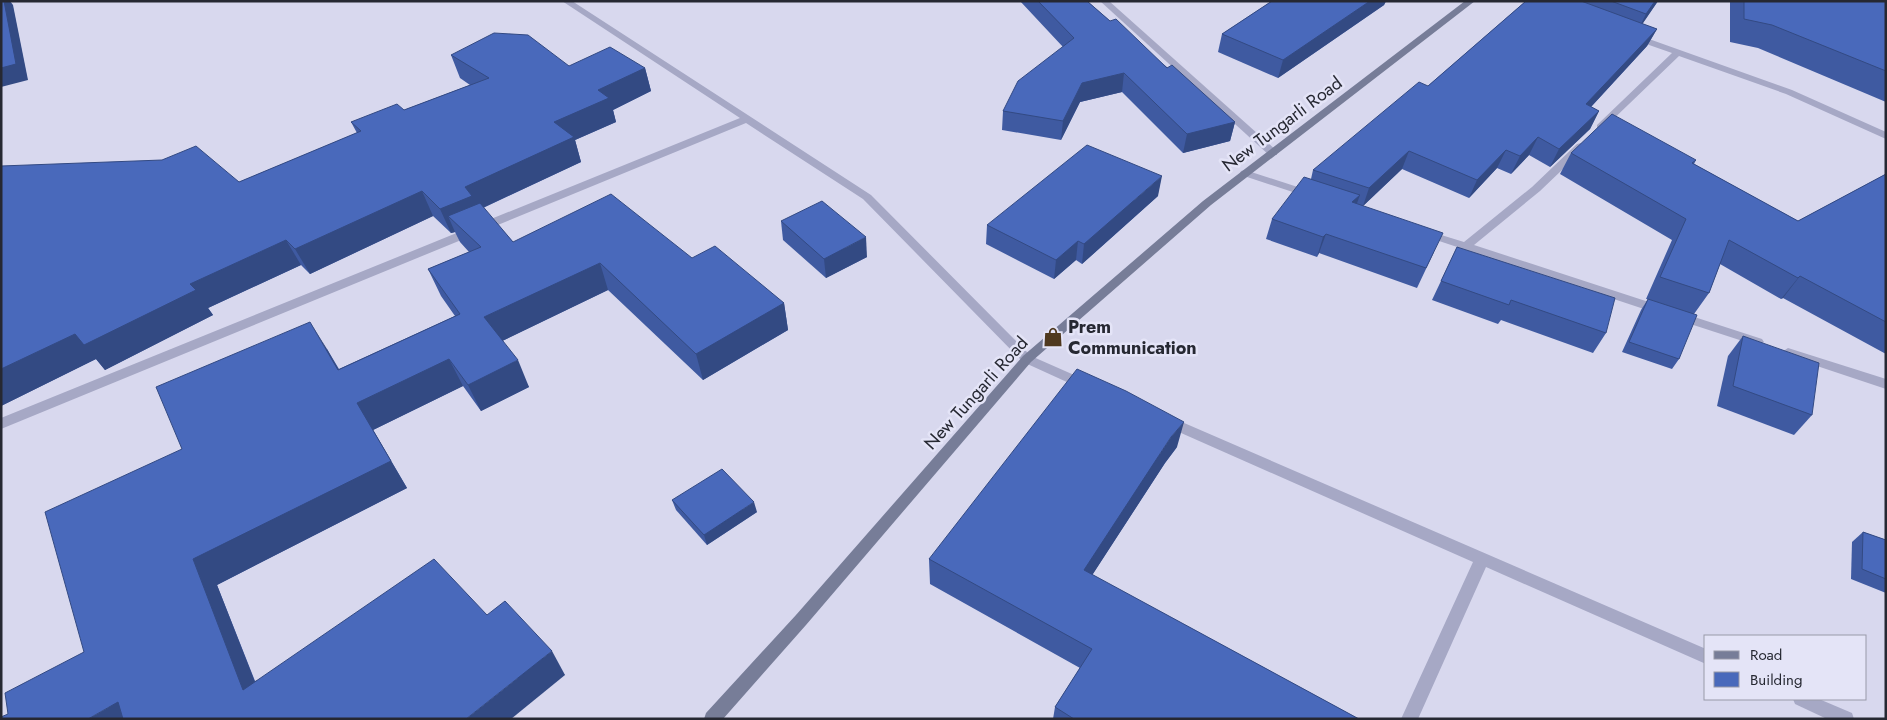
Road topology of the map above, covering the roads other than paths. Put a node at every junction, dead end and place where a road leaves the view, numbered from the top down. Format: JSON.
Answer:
{"nodes":[{"id":1,"x":566,"y":1,"type":"edge"},
{"id":2,"x":1104,"y":1,"type":"edge"},
{"id":3,"x":1470,"y":1,"type":"edge"},
{"id":4,"x":1621,"y":32,"type":"edge"},
{"id":5,"x":1678,"y":52,"type":"junction"},
{"id":6,"x":747,"y":119,"type":"junction"},
{"id":7,"x":1886,"y":136,"type":"edge"},
{"id":8,"x":1273,"y":153,"type":"junction"},
{"id":9,"x":1245,"y":174,"type":"junction"},
{"id":10,"x":1319,"y":198,"type":"edge"},
{"id":11,"x":1411,"y":228,"type":"edge"},
{"id":12,"x":1466,"y":246,"type":"junction"},
{"id":13,"x":1027,"y":359,"type":"junction"},
{"id":14,"x":1886,"y":384,"type":"edge"},
{"id":15,"x":1100,"y":391,"type":"edge"},
{"id":16,"x":1154,"y":415,"type":"edge"},
{"id":17,"x":1,"y":424,"type":"edge"},
{"id":18,"x":1482,"y":559,"type":"junction"},
{"id":19,"x":1704,"y":656,"type":"edge"},
{"id":20,"x":1803,"y":700,"type":"edge"},
{"id":21,"x":712,"y":719,"type":"edge"},
{"id":22,"x":1410,"y":719,"type":"edge"},
{"id":23,"x":1846,"y":719,"type":"edge"}],
"edges":[{"from":1,"to":6,"type":"street"},
{"from":2,"to":8,"type":"street"},
{"from":3,"to":8,"type":"street","name":"New Tungarli Road"},
{"from":4,"to":5,"type":"street"},
{"from":5,"to":7,"type":"street"},
{"from":5,"to":12,"type":"street"},
{"from":6,"to":13,"type":"street"},
{"from":6,"to":17,"type":"street"},
{"from":8,"to":9,"type":"street","name":"New Tungarli Road"},
{"from":9,"to":10,"type":"street"},
{"from":9,"to":13,"type":"street","name":"New Tungarli Road"},
{"from":11,"to":12,"type":"street"},
{"from":12,"to":14,"type":"street"},
{"from":13,"to":15,"type":"street"},
{"from":13,"to":21,"type":"street","name":"New Tungarli Road"},
{"from":16,"to":18,"type":"street"},
{"from":18,"to":19,"type":"street"},
{"from":18,"to":22,"type":"street"},
{"from":20,"to":23,"type":"street"}]}
